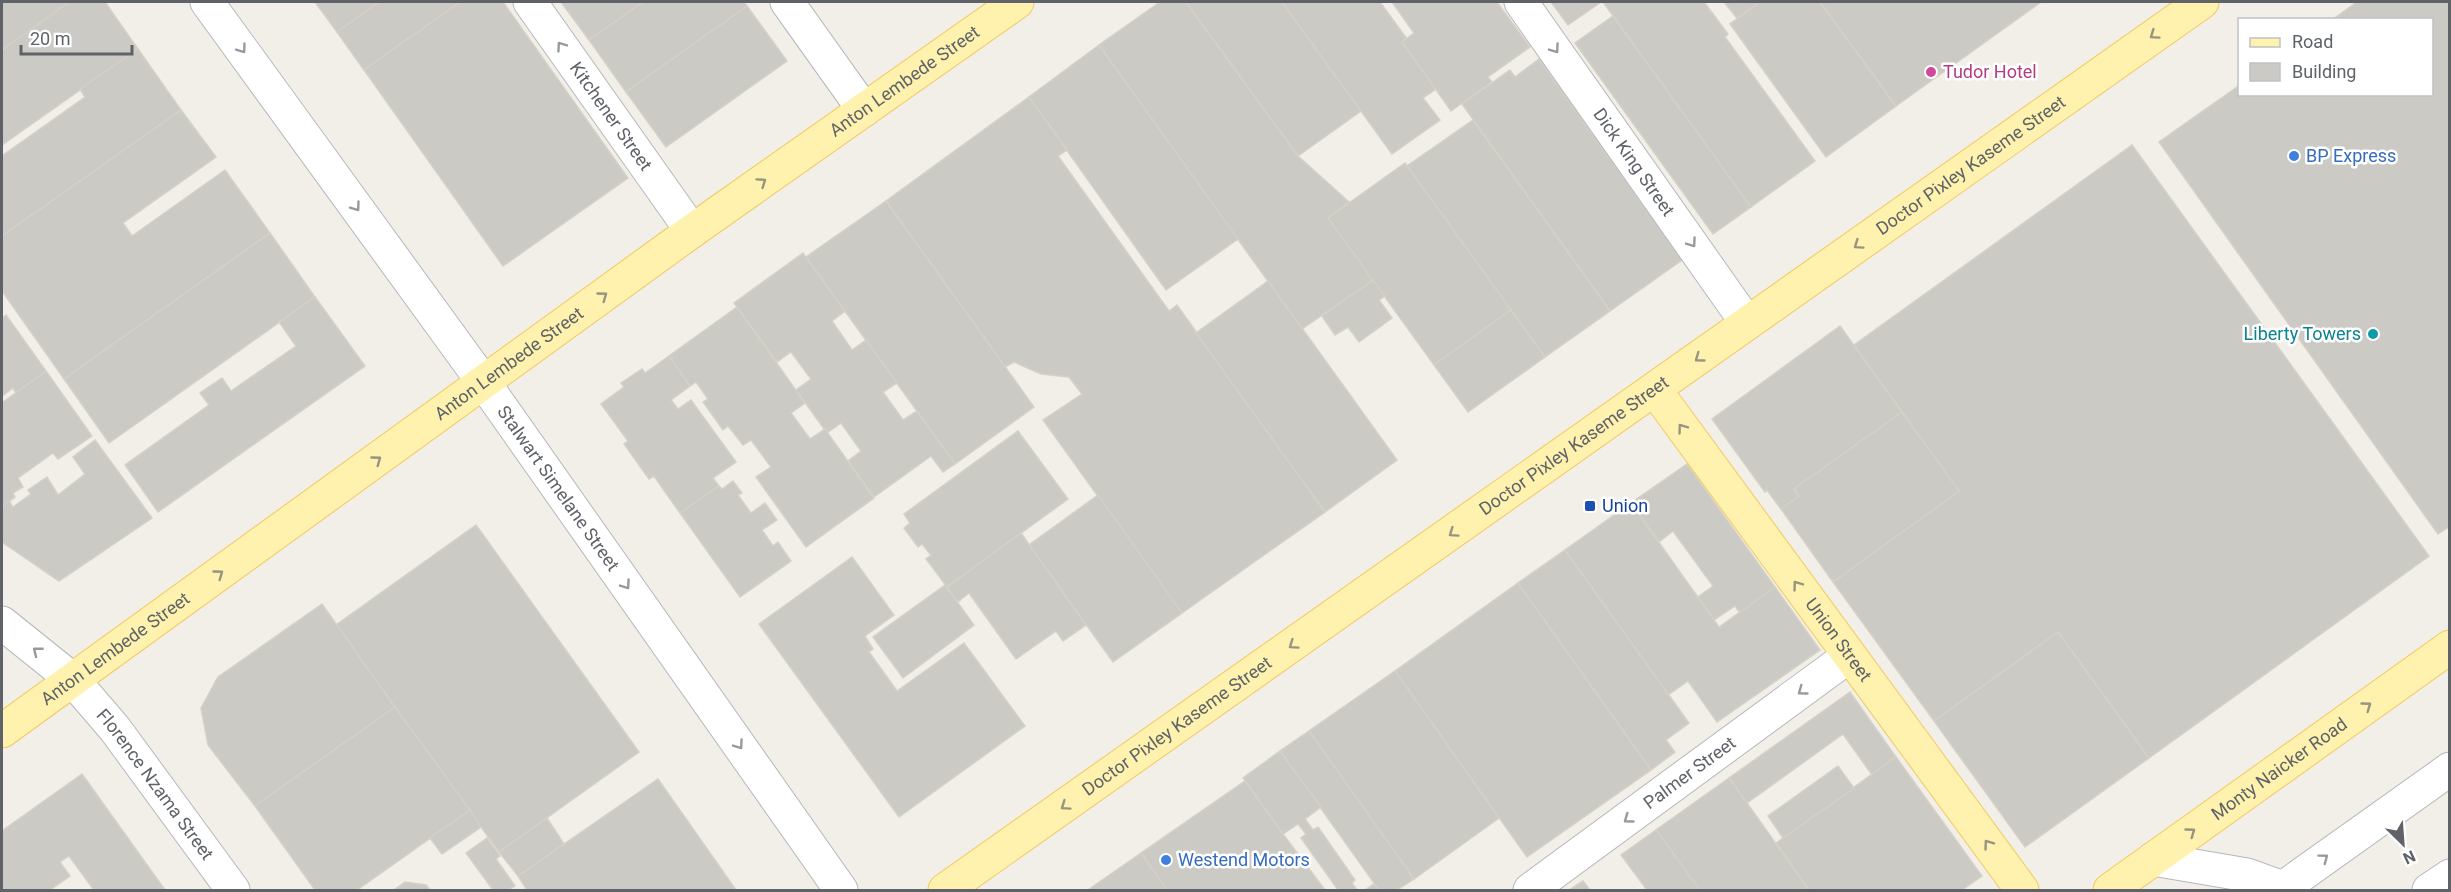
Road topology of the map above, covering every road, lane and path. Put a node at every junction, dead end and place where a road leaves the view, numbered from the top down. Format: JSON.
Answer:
{"nodes":[{"id":1,"x":207,"y":2,"type":"edge"},
{"id":2,"x":530,"y":2,"type":"edge"},
{"id":3,"x":787,"y":2,"type":"edge"},
{"id":4,"x":1017,"y":2,"type":"edge"},
{"id":5,"x":1521,"y":2,"type":"edge"},
{"id":6,"x":2202,"y":2,"type":"edge"},
{"id":7,"x":864,"y":110,"type":"junction"},
{"id":8,"x":692,"y":231,"type":"junction"},
{"id":9,"x":1748,"y":323,"type":"junction"},
{"id":10,"x":484,"y":382,"type":"junction"},
{"id":11,"x":1655,"y":390,"type":"junction"},
{"id":12,"x":2,"y":623,"type":"edge"},
{"id":13,"x":2450,"y":647,"type":"edge"},
{"id":14,"x":1849,"y":656,"type":"junction"},
{"id":15,"x":73,"y":680,"type":"junction"},
{"id":16,"x":2,"y":731,"type":"edge"},
{"id":17,"x":2450,"y":769,"type":"edge"},
{"id":18,"x":2450,"y":876,"type":"edge"},
{"id":19,"x":2132,"y":878,"type":"edge"},
{"id":20,"x":2285,"y":890,"type":"edge"},
{"id":21,"x":233,"y":891,"type":"edge"},
{"id":22,"x":841,"y":891,"type":"edge"},
{"id":23,"x":945,"y":891,"type":"edge"},
{"id":24,"x":1530,"y":891,"type":"edge"},
{"id":25,"x":2022,"y":891,"type":"edge"},
{"id":26,"x":2429,"y":891,"type":"edge"}],
"edges":[{"from":1,"to":10,"type":"street","name":"Stalwart Simelane Street","one_way":true},
{"from":8,"to":2,"type":"street","name":"Kitchener Street","one_way":true},
{"from":3,"to":7,"type":"street"},
{"from":4,"to":7,"type":"main road","name":"Anton Lembede Street"},
{"from":5,"to":9,"type":"street","name":"Dick King Street","one_way":true},
{"from":6,"to":9,"type":"main road","name":"Doctor Pixley Kaseme Street","one_way":true},
{"from":8,"to":7,"type":"main road","name":"Anton Lembede Street","one_way":true},
{"from":10,"to":8,"type":"main road","name":"Anton Lembede Street","one_way":true},
{"from":9,"to":11,"type":"main road","name":"Doctor Pixley Kaseme Street","one_way":true},
{"from":15,"to":10,"type":"main road","name":"Anton Lembede Street","one_way":true},
{"from":10,"to":22,"type":"street","name":"Stalwart Simelane Street","one_way":true},
{"from":14,"to":11,"type":"main road","name":"Union Street","one_way":true},
{"from":11,"to":23,"type":"main road","name":"Doctor Pixley Kaseme Street","one_way":true},
{"from":15,"to":12,"type":"street","name":"Florence Nzama Street","one_way":true},
{"from":19,"to":13,"type":"main road","name":"Monty Naicker Road","one_way":true},
{"from":14,"to":24,"type":"street","name":"Palmer Street","one_way":true},
{"from":25,"to":14,"type":"main road","name":"Union Street","one_way":true},
{"from":15,"to":16,"type":"main road","name":"Anton Lembede Street"},
{"from":15,"to":21,"type":"street","name":"Florence Nzama Street"},
{"from":20,"to":17,"type":"street","one_way":true},
{"from":18,"to":26,"type":"street"},
{"from":19,"to":20,"type":"street"}]}
